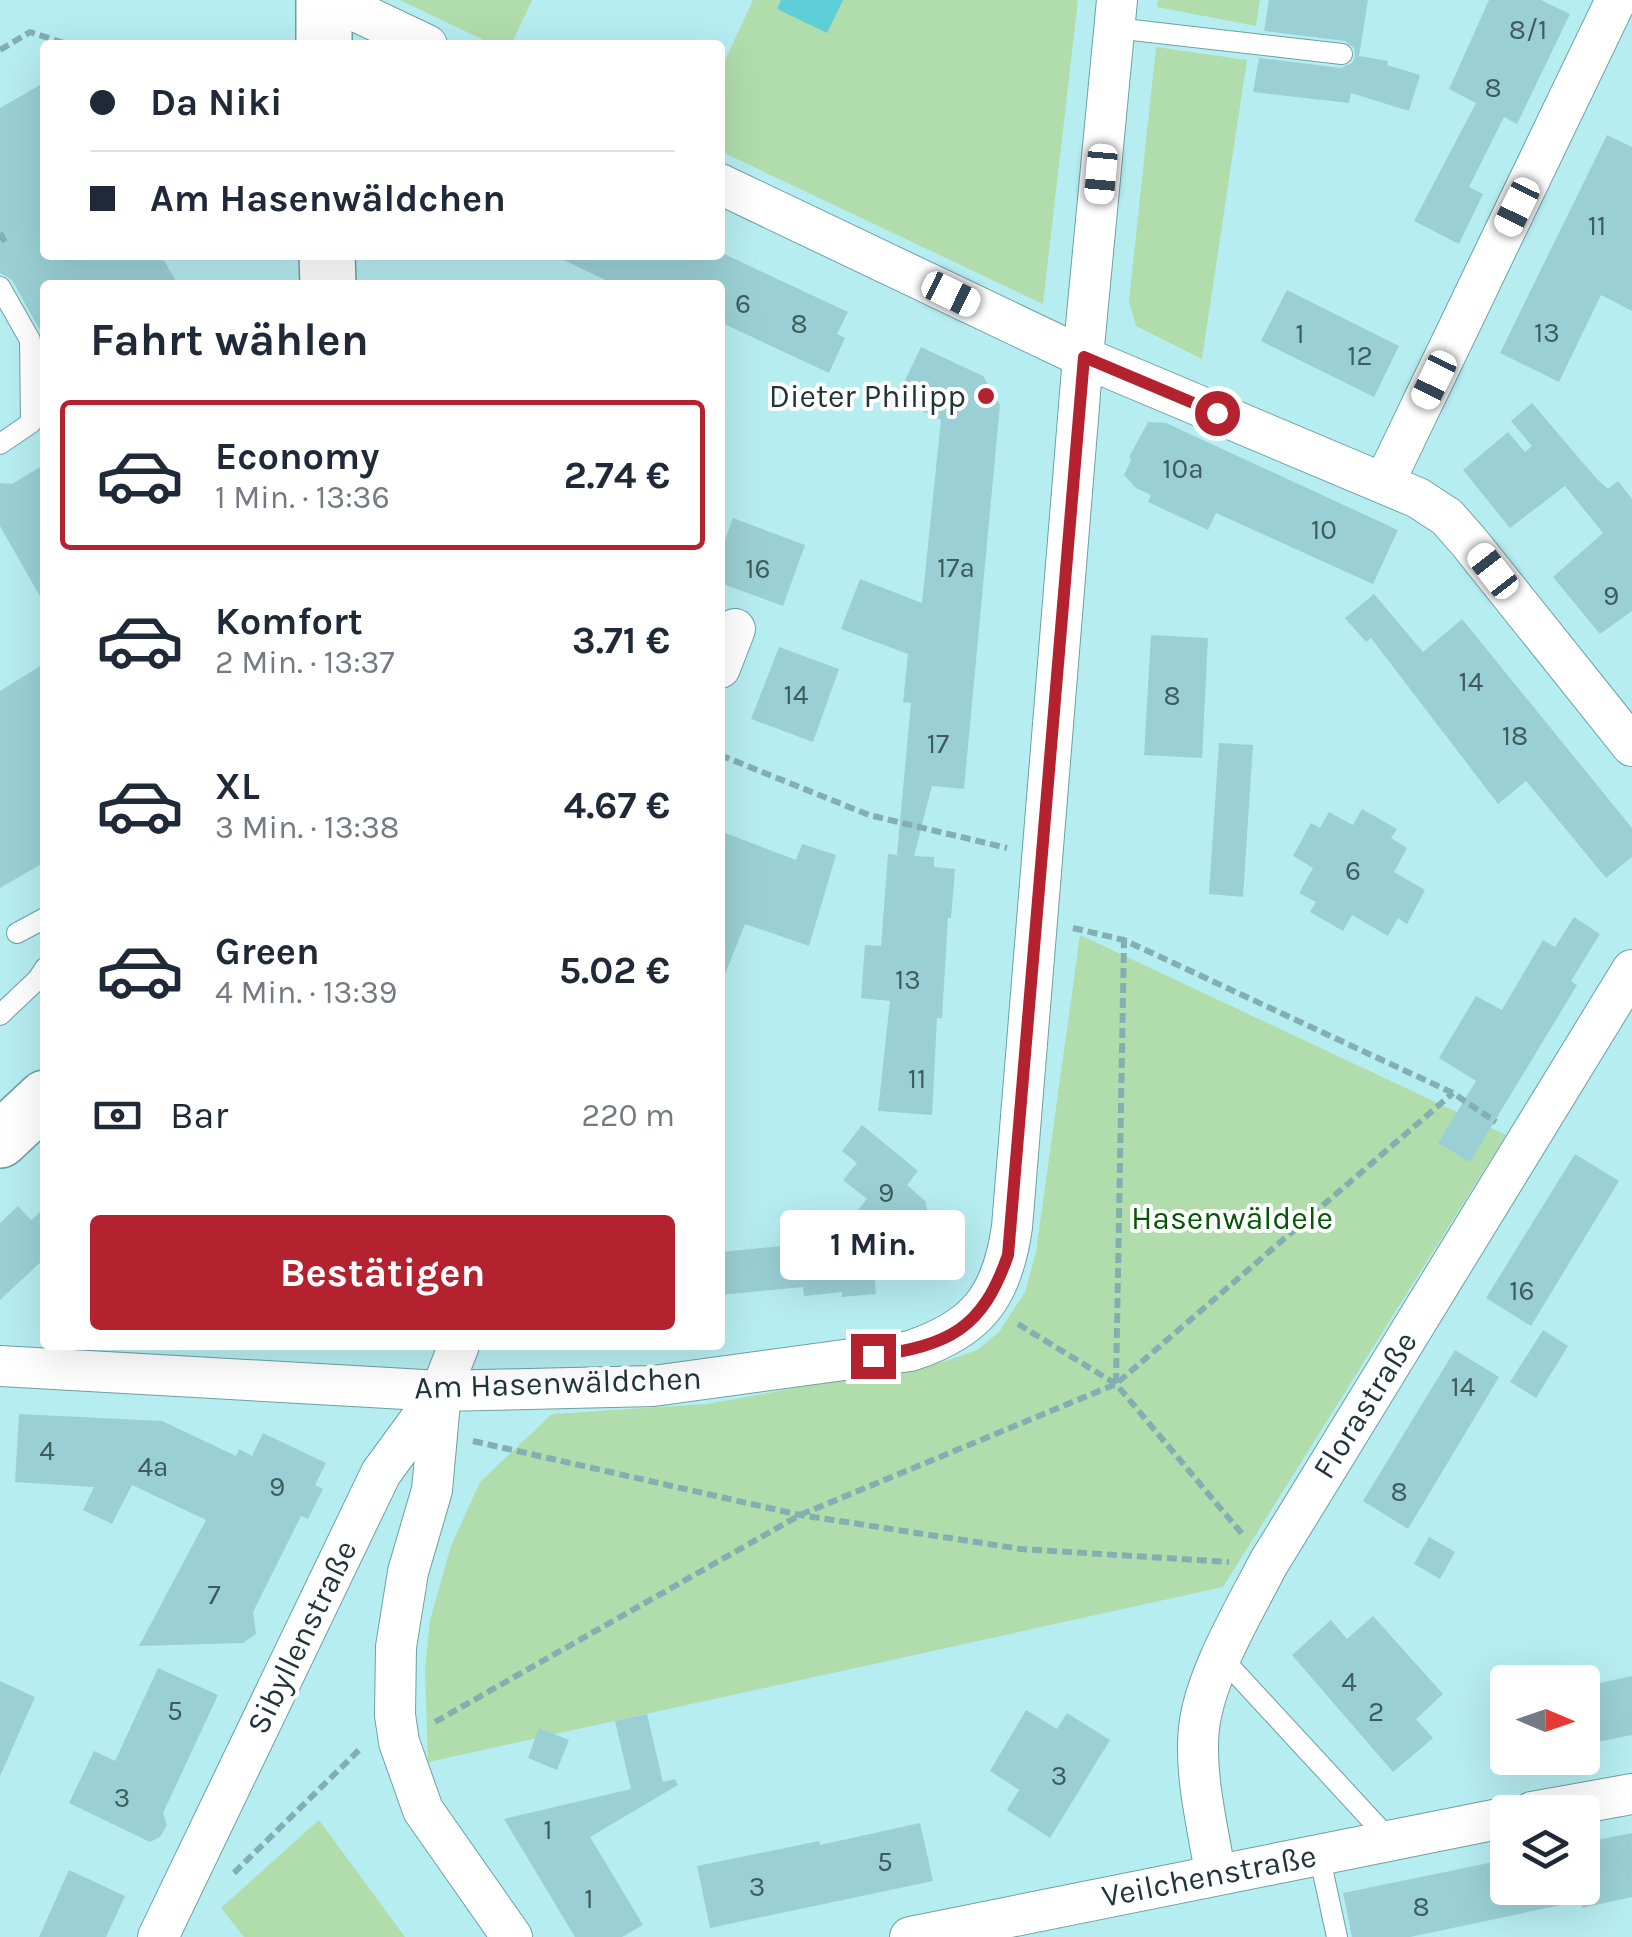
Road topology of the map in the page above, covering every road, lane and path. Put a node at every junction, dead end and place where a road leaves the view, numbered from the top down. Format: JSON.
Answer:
{"nodes":[{"id":1,"x":328,"y":0,"type":"edge"},
{"id":2,"x":1616,"y":0,"type":"edge"},
{"id":3,"x":1116,"y":14,"type":"edge"},
{"id":4,"x":55,"y":40,"type":"edge"},
{"id":5,"x":324,"y":40,"type":"edge"},
{"id":6,"x":416,"y":40,"type":"edge"},
{"id":7,"x":0,"y":50,"type":"edge"},
{"id":8,"x":1342,"y":54,"type":"dead end"},
{"id":9,"x":725,"y":186,"type":"edge"},
{"id":10,"x":0,"y":233,"type":"edge"},
{"id":11,"x":5,"y":242,"type":"dead end"},
{"id":12,"x":0,"y":288,"type":"edge"},
{"id":13,"x":1084,"y":357,"type":"junction"},
{"id":14,"x":0,"y":444,"type":"edge"},
{"id":15,"x":1384,"y":483,"type":"junction"},
{"id":16,"x":736,"y":629,"type":"dead end"},
{"id":17,"x":725,"y":656,"type":"edge"},
{"id":18,"x":1632,"y":746,"type":"edge"},
{"id":19,"x":725,"y":758,"type":"edge"},
{"id":20,"x":1042,"y":857,"type":"junction"},
{"id":21,"x":40,"y":920,"type":"edge"},
{"id":22,"x":1038,"y":920,"type":"junction"},
{"id":23,"x":17,"y":932,"type":"dead end"},
{"id":24,"x":1124,"y":940,"type":"junction"},
{"id":25,"x":1632,"y":970,"type":"edge"},
{"id":26,"x":40,"y":976,"type":"edge"},
{"id":27,"x":0,"y":1014,"type":"edge"},
{"id":28,"x":1453,"y":1093,"type":"junction"},
{"id":29,"x":40,"y":1103,"type":"edge"},
{"id":30,"x":0,"y":1140,"type":"edge"},
{"id":31,"x":1526,"y":1142,"type":"junction"},
{"id":32,"x":987,"y":1305,"type":"junction"},
{"id":33,"x":456,"y":1350,"type":"edge"},
{"id":34,"x":0,"y":1366,"type":"edge"},
{"id":35,"x":1116,"y":1384,"type":"junction"},
{"id":36,"x":441,"y":1391,"type":"junction"},
{"id":37,"x":438,"y":1433,"type":"junction"},
{"id":38,"x":800,"y":1514,"type":"junction"},
{"id":39,"x":1268,"y":1564,"type":"junction"},
{"id":40,"x":1221,"y":1658,"type":"junction"},
{"id":41,"x":397,"y":1728,"type":"junction"},
{"id":42,"x":1632,"y":1794,"type":"edge"},
{"id":43,"x":1600,"y":1800,"type":"edge"},
{"id":44,"x":1490,"y":1820,"type":"edge"},
{"id":45,"x":1388,"y":1839,"type":"junction"},
{"id":46,"x":1319,"y":1854,"type":"junction"},
{"id":47,"x":1215,"y":1874,"type":"junction"},
{"id":48,"x":230,"y":1876,"type":"dead end"},
{"id":49,"x":158,"y":1937,"type":"edge"},
{"id":50,"x":512,"y":1937,"type":"edge"},
{"id":51,"x":910,"y":1937,"type":"edge"},
{"id":52,"x":1338,"y":1937,"type":"edge"}],
"edges":[{"from":1,"to":5,"type":"street"},
{"from":1,"to":6,"type":"street"},
{"from":2,"to":15,"type":"street"},
{"from":3,"to":8,"type":"lane"},
{"from":3,"to":13,"type":"street","name":"Am Hasenwäldchen"},
{"from":4,"to":7,"type":"path"},
{"from":9,"to":13,"type":"street"},
{"from":10,"to":11,"type":"path"},
{"from":12,"to":14,"type":"lane"},
{"from":13,"to":15,"type":"street"},
{"from":13,"to":20,"type":"street","name":"Am Hasenwäldchen"},
{"from":15,"to":18,"type":"street"},
{"from":16,"to":17,"type":"street"},
{"from":19,"to":20,"type":"path"},
{"from":20,"to":22,"type":"street","name":"Am Hasenwäldchen"},
{"from":21,"to":23,"type":"lane"},
{"from":22,"to":24,"type":"path"},
{"from":22,"to":32,"type":"street","name":"Am Hasenwäldchen"},
{"from":24,"to":28,"type":"path"},
{"from":24,"to":35,"type":"path"},
{"from":25,"to":31,"type":"street","name":"Florastraße"},
{"from":26,"to":27,"type":"lane"},
{"from":28,"to":31,"type":"path"},
{"from":28,"to":35,"type":"path"},
{"from":29,"to":30,"type":"street"},
{"from":31,"to":39,"type":"street","name":"Florastraße"},
{"from":32,"to":35,"type":"path"},
{"from":32,"to":36,"type":"street","name":"Am Hasenwäldchen"},
{"from":33,"to":36,"type":"street","name":"Sibyllenstraße"},
{"from":34,"to":36,"type":"street","name":"Am Hasenwäldchen"},
{"from":35,"to":38,"type":"path"},
{"from":35,"to":39,"type":"path"},
{"from":36,"to":37,"type":"street"},
{"from":36,"to":49,"type":"street","name":"Sibyllenstraße"},
{"from":37,"to":38,"type":"path"},
{"from":37,"to":41,"type":"street"},
{"from":38,"to":39,"type":"path"},
{"from":38,"to":41,"type":"path"},
{"from":39,"to":40,"type":"street","name":"Florastraße"},
{"from":40,"to":45,"type":"lane"},
{"from":40,"to":47,"type":"street","name":"Florastraße"},
{"from":41,"to":48,"type":"path"},
{"from":41,"to":50,"type":"street"},
{"from":42,"to":43,"type":"street"},
{"from":44,"to":45,"type":"street","name":"Veilchenstraße"},
{"from":45,"to":46,"type":"street","name":"Veilchenstraße"},
{"from":46,"to":47,"type":"street","name":"Veilchenstraße"},
{"from":46,"to":52,"type":"lane"},
{"from":47,"to":51,"type":"street","name":"Veilchenstraße"}]}
